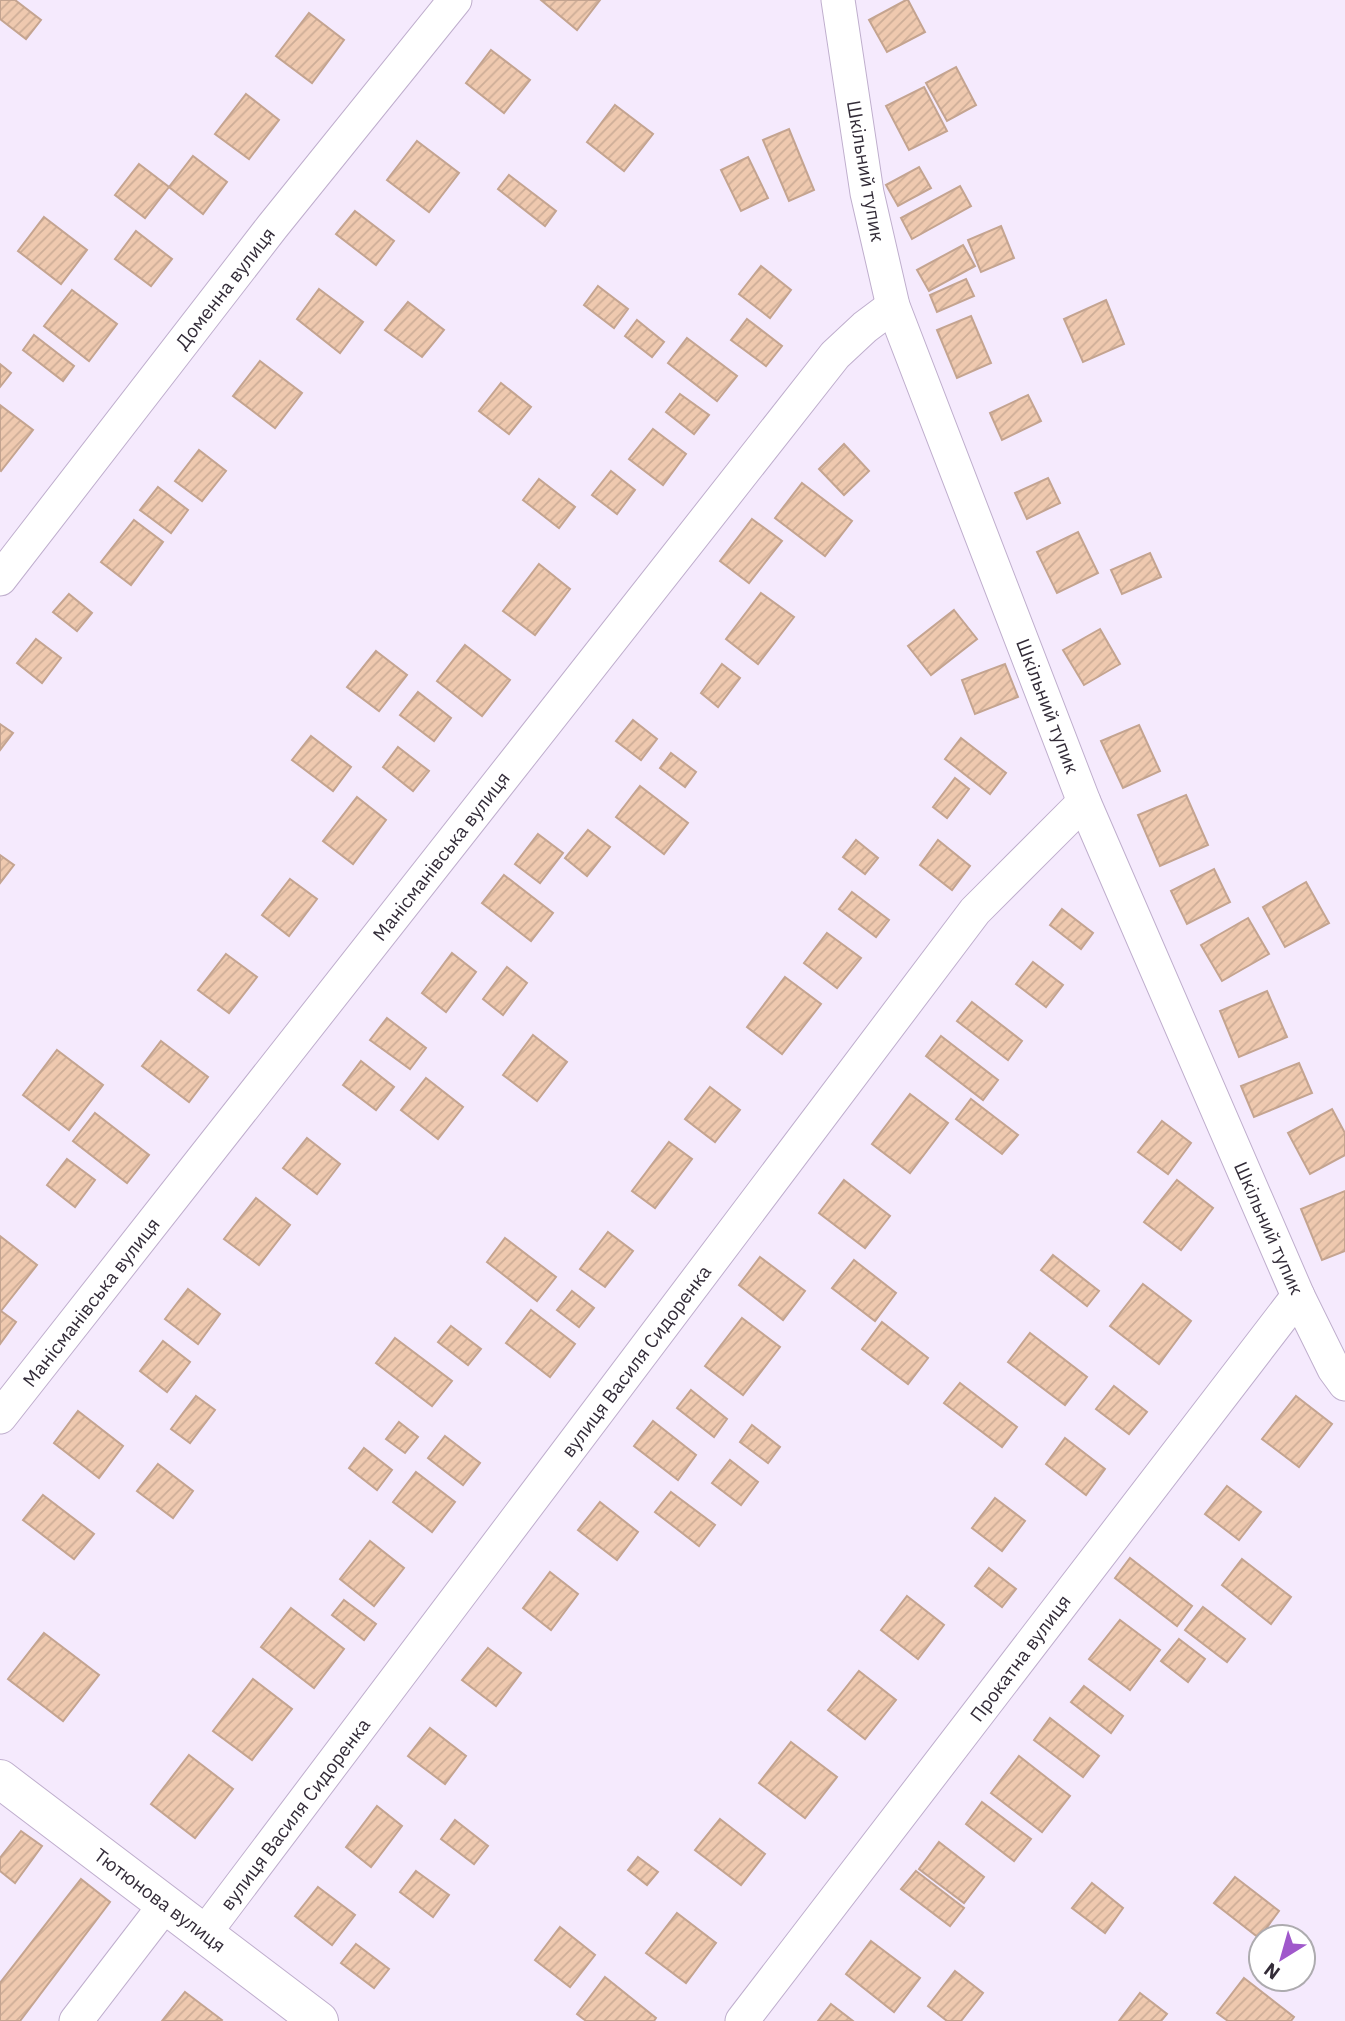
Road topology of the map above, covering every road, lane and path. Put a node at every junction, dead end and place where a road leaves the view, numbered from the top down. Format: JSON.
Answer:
{"nodes":[{"id":1,"x":455,"y":0,"type":"edge"},
{"id":2,"x":838,"y":0,"type":"edge"},
{"id":3,"x":894,"y":306,"type":"junction"},
{"id":4,"x":0,"y":579,"type":"edge"},
{"id":5,"x":1084,"y":802,"type":"junction"},
{"id":6,"x":1298,"y":1296,"type":"junction"},
{"id":7,"x":1345,"y":1384,"type":"edge"},
{"id":8,"x":0,"y":1417,"type":"edge"},
{"id":9,"x":0,"y":1779,"type":"edge"},
{"id":10,"x":165,"y":1905,"type":"junction"},
{"id":11,"x":204,"y":1934,"type":"junction"},
{"id":12,"x":76,"y":2021,"type":"edge"},
{"id":13,"x":319,"y":2021,"type":"edge"},
{"id":14,"x":742,"y":2021,"type":"edge"}],
"edges":[{"from":1,"to":4,"type":"street","name":"Доменна вулиця"},
{"from":2,"to":3,"type":"street","name":"Шкільний тупик"},
{"from":3,"to":5,"type":"street","name":"Шкільний тупик"},
{"from":3,"to":8,"type":"street","name":"Манісманівська вулиця"},
{"from":5,"to":6,"type":"street","name":"Шкільний тупик"},
{"from":5,"to":11,"type":"street","name":"вулиця Василя Сидоренка"},
{"from":6,"to":7,"type":"street","name":"Шкільний тупик"},
{"from":6,"to":14,"type":"street","name":"Прокатна вулиця"},
{"from":9,"to":10,"type":"street","name":"Тютюнова вулиця"},
{"from":10,"to":11,"type":"street","name":"Тютюнова вулиця"},
{"from":10,"to":12,"type":"street"},
{"from":11,"to":13,"type":"street","name":"Тютюнова вулиця"}]}
